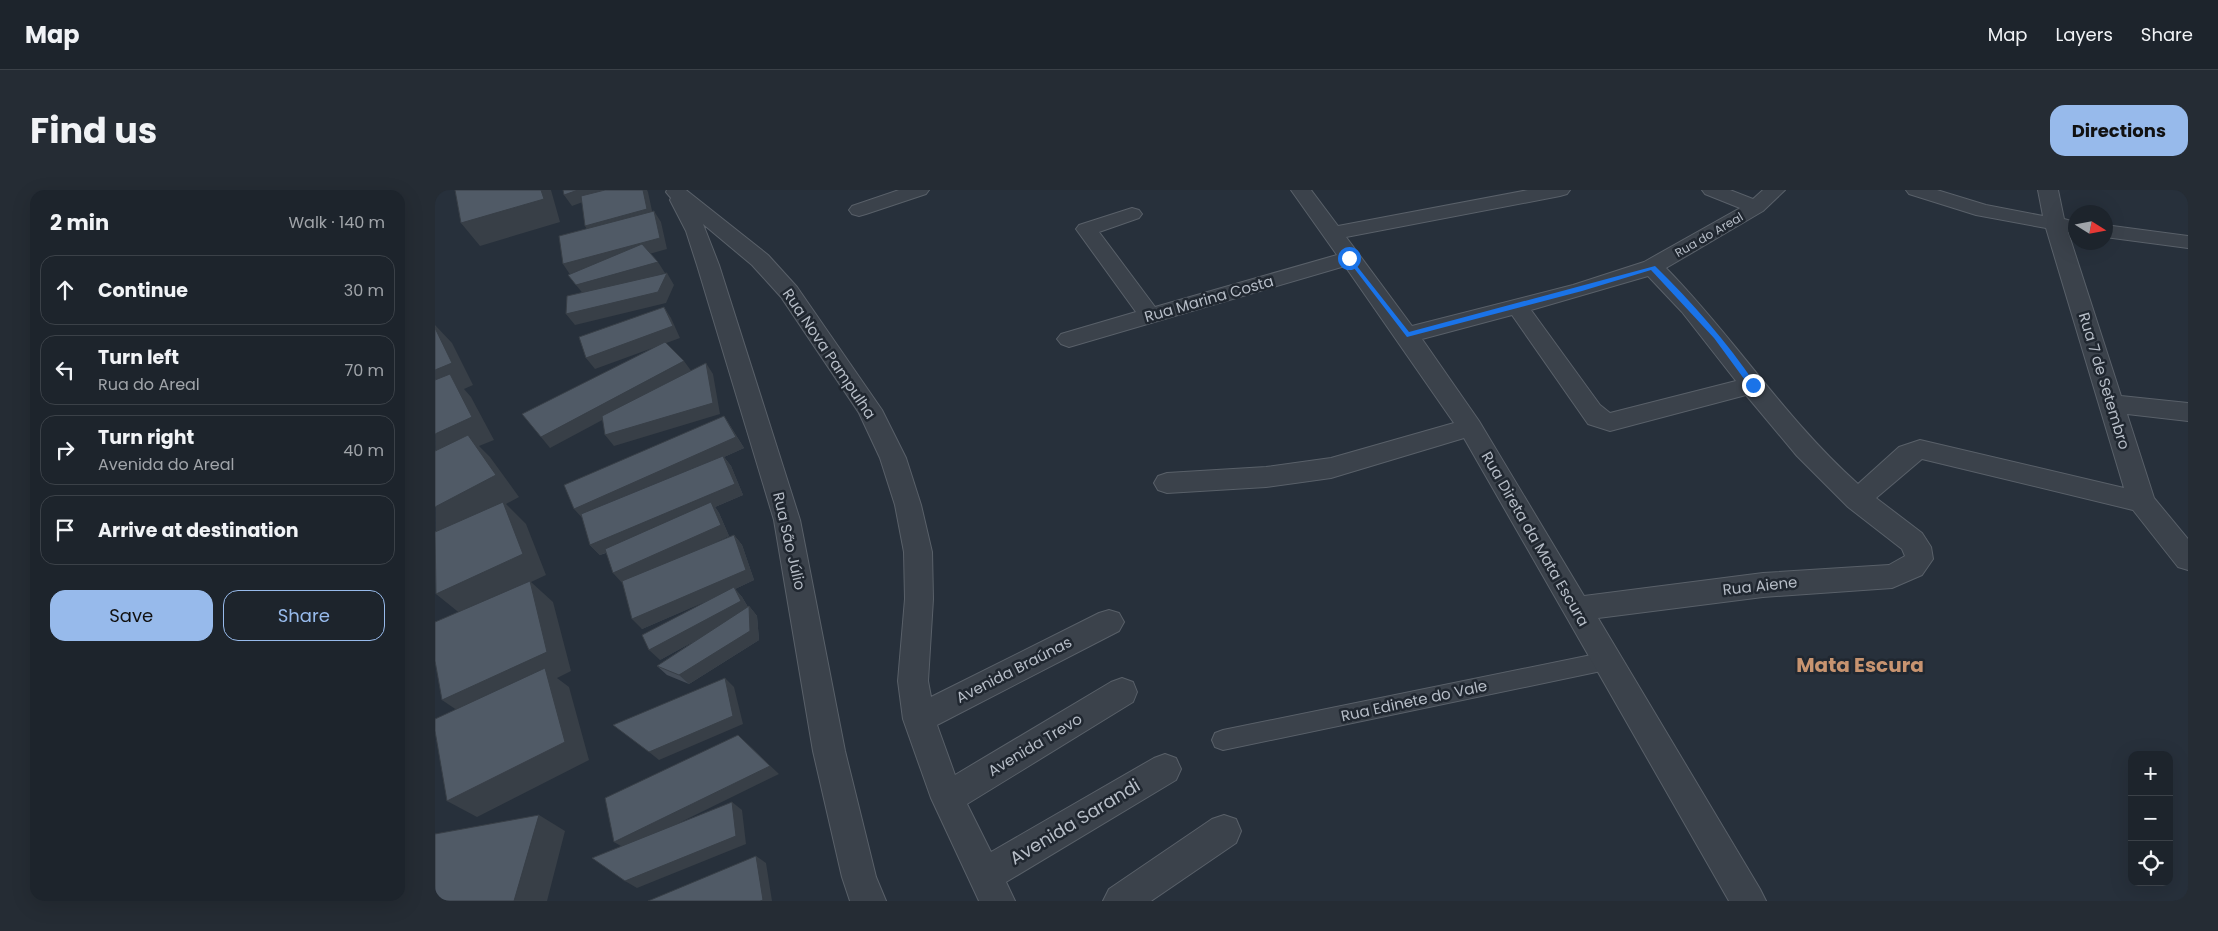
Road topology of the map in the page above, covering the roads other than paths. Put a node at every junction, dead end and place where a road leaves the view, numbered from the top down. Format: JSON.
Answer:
{"nodes":[{"id":1,"x":919,"y":190,"type":"edge"},
{"id":2,"x":1301,"y":190,"type":"edge"},
{"id":3,"x":1560,"y":190,"type":"edge"},
{"id":4,"x":1712,"y":190,"type":"edge"},
{"id":5,"x":1775,"y":190,"type":"edge"},
{"id":6,"x":1916,"y":190,"type":"edge"},
{"id":7,"x":2048,"y":190,"type":"edge"},
{"id":8,"x":675,"y":191,"type":"edge"},
{"id":9,"x":1756,"y":207,"type":"junction"},
{"id":10,"x":859,"y":210,"type":"dead end"},
{"id":11,"x":1132,"y":214,"type":"dead end"},
{"id":12,"x":2065,"y":226,"type":"edge"},
{"id":13,"x":2113,"y":232,"type":"edge"},
{"id":14,"x":1332,"y":233,"type":"junction"},
{"id":15,"x":2188,"y":242,"type":"edge"},
{"id":16,"x":1349,"y":258,"type":"junction"},
{"id":17,"x":1652,"y":267,"type":"junction"},
{"id":18,"x":1517,"y":306,"type":"junction"},
{"id":19,"x":1151,"y":317,"type":"junction"},
{"id":20,"x":1407,"y":335,"type":"junction"},
{"id":21,"x":1069,"y":339,"type":"dead end"},
{"id":22,"x":1753,"y":385,"type":"junction"},
{"id":23,"x":2112,"y":404,"type":"junction"},
{"id":24,"x":2188,"y":412,"type":"edge"},
{"id":25,"x":1470,"y":427,"type":"junction"},
{"id":26,"x":1167,"y":483,"type":"dead end"},
{"id":27,"x":1857,"y":500,"type":"junction"},
{"id":28,"x":2142,"y":502,"type":"junction"},
{"id":29,"x":2188,"y":558,"type":"edge"},
{"id":30,"x":1576,"y":610,"type":"junction"},
{"id":31,"x":1109,"y":622,"type":"dead end"},
{"id":32,"x":1606,"y":661,"type":"junction"},
{"id":33,"x":1122,"y":692,"type":"dead end"},
{"id":34,"x":919,"y":718,"type":"junction"},
{"id":35,"x":1223,"y":740,"type":"dead end"},
{"id":36,"x":1165,"y":769,"type":"dead end"},
{"id":37,"x":947,"y":798,"type":"junction"},
{"id":38,"x":1224,"y":831,"type":"dead end"},
{"id":39,"x":991,"y":888,"type":"edge"},
{"id":40,"x":868,"y":901,"type":"edge"},
{"id":41,"x":1121,"y":901,"type":"edge"},
{"id":42,"x":1748,"y":901,"type":"edge"}],
"edges":[{"from":1,"to":10,"type":"street"},
{"from":2,"to":14,"type":"street","name":"Rua Direta da Mata Escura"},
{"from":3,"to":14,"type":"street"},
{"from":4,"to":9,"type":"street"},
{"from":5,"to":9,"type":"street","name":"Rua do Areal"},
{"from":6,"to":12,"type":"street"},
{"from":7,"to":12,"type":"street","name":"Rua 7 de Setembro"},
{"from":8,"to":34,"type":"street","name":"Rua Nova Pampulha"},
{"from":8,"to":40,"type":"street","name":"Rua São Júlio"},
{"from":9,"to":17,"type":"street","name":"Rua do Areal"},
{"from":11,"to":19,"type":"street"},
{"from":12,"to":23,"type":"street","name":"Rua 7 de Setembro"},
{"from":13,"to":15,"type":"street"},
{"from":14,"to":16,"type":"street","name":"Rua Direta da Mata Escura"},
{"from":16,"to":19,"type":"street","name":"Rua Marina Costa"},
{"from":16,"to":20,"type":"street","name":"Rua Direta da Mata Escura"},
{"from":17,"to":18,"type":"street","name":"Rua do Areal"},
{"from":17,"to":22,"type":"street"},
{"from":18,"to":20,"type":"street","name":"Rua do Areal"},
{"from":18,"to":22,"type":"street"},
{"from":19,"to":21,"type":"street","name":"Rua Marina Costa"},
{"from":20,"to":25,"type":"street","name":"Rua Direta da Mata Escura"},
{"from":22,"to":27,"type":"street"},
{"from":23,"to":24,"type":"street"},
{"from":23,"to":28,"type":"street","name":"Rua 7 de Setembro"},
{"from":25,"to":26,"type":"street"},
{"from":25,"to":30,"type":"street","name":"Rua Direta da Mata Escura"},
{"from":27,"to":28,"type":"street"},
{"from":27,"to":30,"type":"street","name":"Rua Aiene"},
{"from":28,"to":29,"type":"street","name":"Rua 7 de Setembro"},
{"from":30,"to":32,"type":"street","name":"Rua Direta da Mata Escura"},
{"from":31,"to":34,"type":"street","name":"Avenida Braúnas"},
{"from":32,"to":35,"type":"lane","name":"Rua Edinete do Vale"},
{"from":32,"to":42,"type":"street","name":"Rua Direta da Mata Escura"},
{"from":33,"to":37,"type":"street","name":"Avenida Trevo"},
{"from":34,"to":37,"type":"street","name":"Rua Nova Pampulha"},
{"from":36,"to":39,"type":"street","name":"Avenida Sarandi"},
{"from":37,"to":39,"type":"street","name":"Rua Nova Pampulha"},
{"from":38,"to":41,"type":"street"}]}
